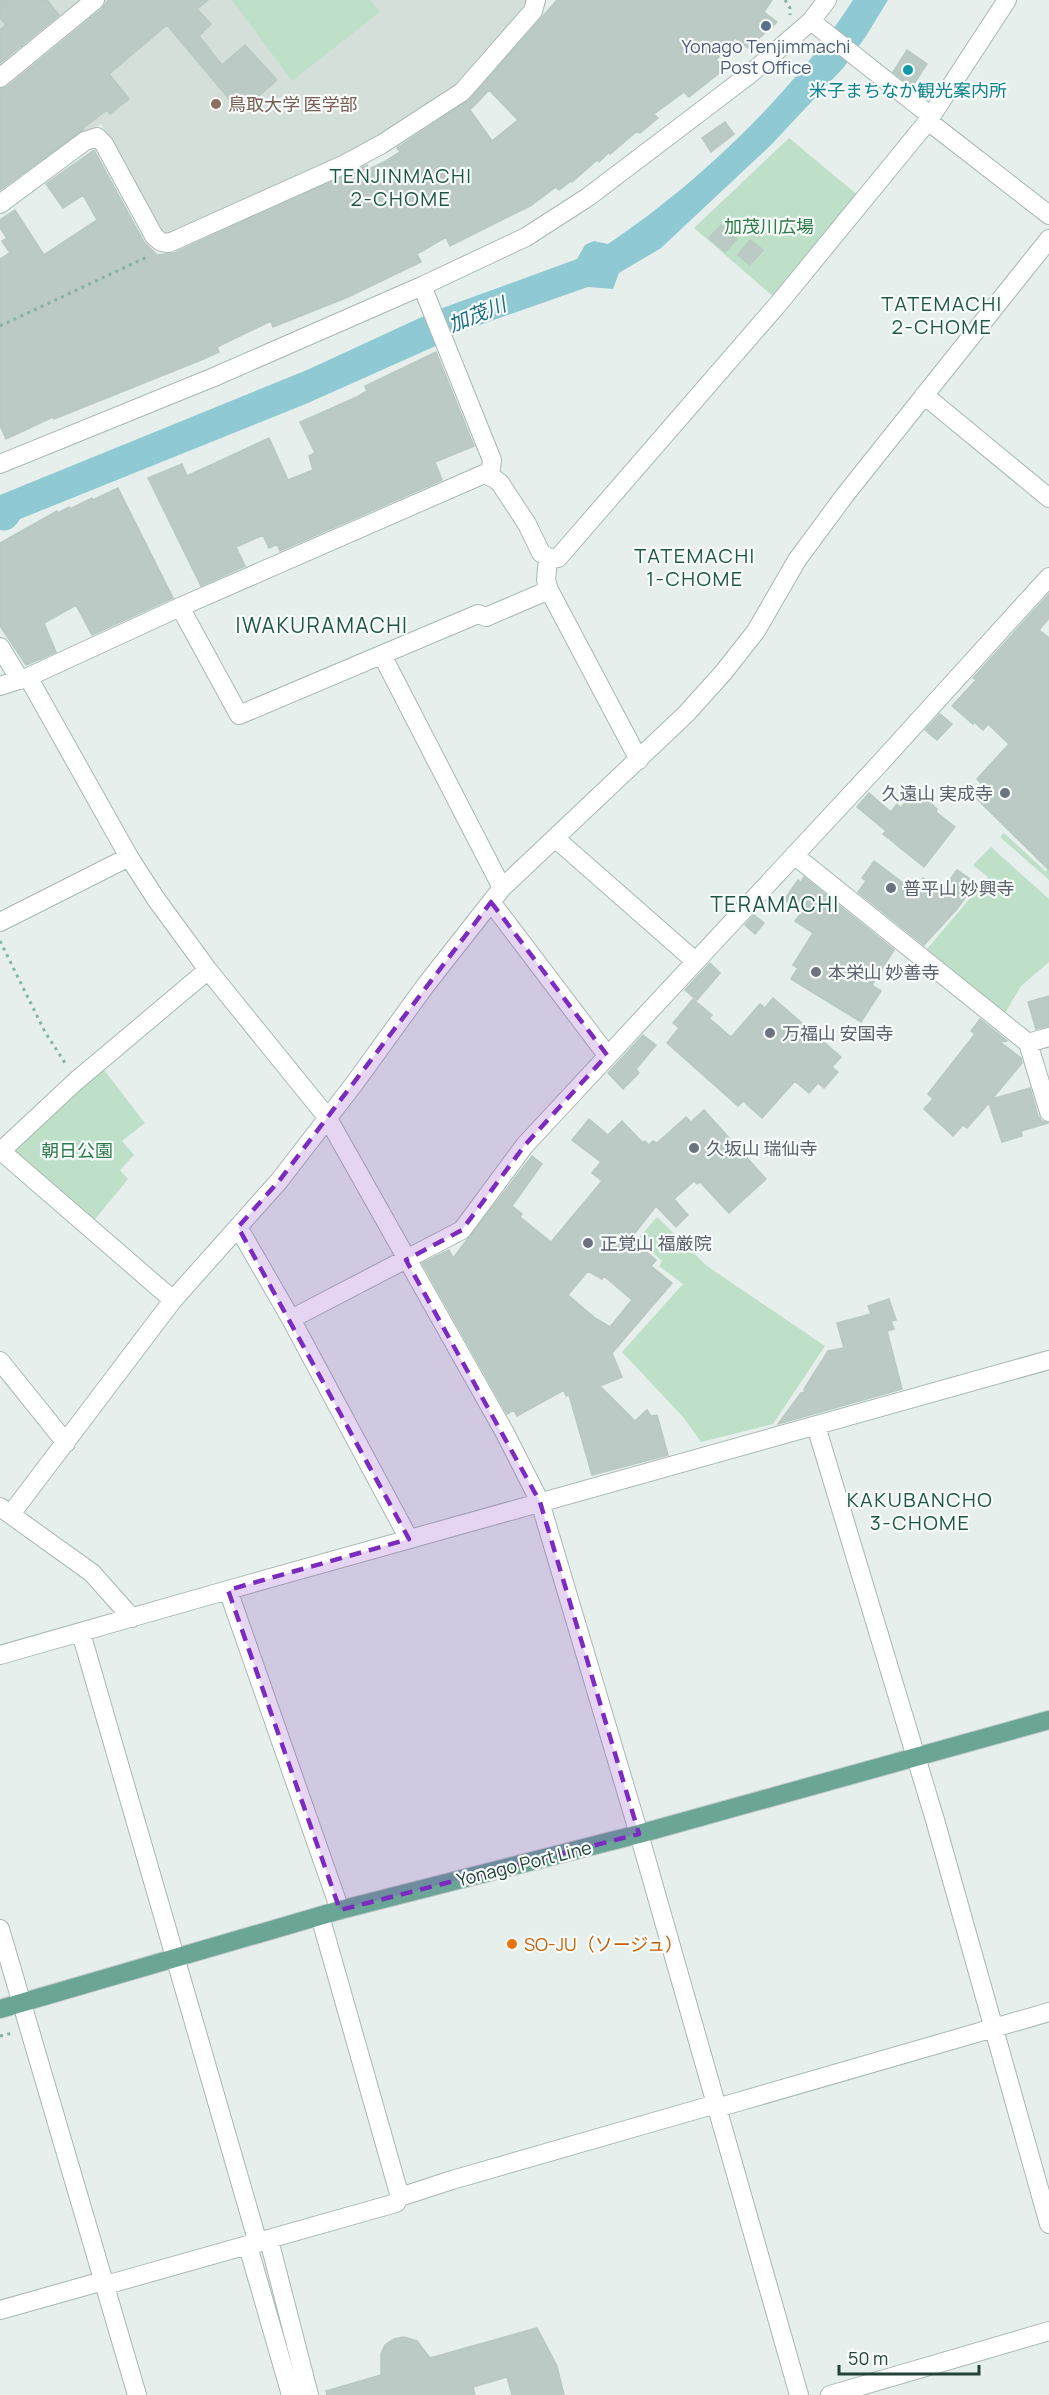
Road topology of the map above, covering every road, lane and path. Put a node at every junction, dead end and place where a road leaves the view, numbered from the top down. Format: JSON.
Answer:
{"nodes":[{"id":1,"x":95,"y":0,"type":"edge"},
{"id":2,"x":536,"y":0,"type":"edge"},
{"id":3,"x":785,"y":0,"type":"edge"},
{"id":4,"x":1007,"y":0,"type":"edge"},
{"id":5,"x":818,"y":13,"type":"edge"},
{"id":6,"x":783,"y":23,"type":"dead end"},
{"id":7,"x":0,"y":78,"type":"edge"},
{"id":8,"x":930,"y":118,"type":"junction"},
{"id":9,"x":0,"y":204,"type":"edge"},
{"id":10,"x":1049,"y":215,"type":"edge"},
{"id":11,"x":1049,"y":239,"type":"edge"},
{"id":12,"x":164,"y":243,"type":"junction"},
{"id":13,"x":423,"y":286,"type":"junction"},
{"id":14,"x":0,"y":326,"type":"edge"},
{"id":15,"x":924,"y":395,"type":"junction"},
{"id":16,"x":2,"y":456,"type":"edge"},
{"id":17,"x":490,"y":476,"type":"junction"},
{"id":18,"x":1049,"y":498,"type":"edge"},
{"id":19,"x":548,"y":558,"type":"junction"},
{"id":20,"x":1049,"y":577,"type":"edge"},
{"id":21,"x":549,"y":590,"type":"junction"},
{"id":22,"x":180,"y":607,"type":"junction"},
{"id":23,"x":0,"y":647,"type":"edge"},
{"id":24,"x":382,"y":655,"type":"junction"},
{"id":25,"x":24,"y":678,"type":"junction"},
{"id":26,"x":0,"y":686,"type":"edge"},
{"id":27,"x":639,"y":760,"type":"junction"},
{"id":28,"x":555,"y":838,"type":"junction"},
{"id":29,"x":794,"y":855,"type":"junction"},
{"id":30,"x":129,"y":857,"type":"junction"},
{"id":31,"x":497,"y":895,"type":"junction"},
{"id":32,"x":0,"y":922,"type":"edge"},
{"id":33,"x":0,"y":941,"type":"edge"},
{"id":34,"x":695,"y":961,"type":"junction"},
{"id":35,"x":208,"y":970,"type":"junction"},
{"id":36,"x":1049,"y":1037,"type":"edge"},
{"id":37,"x":1028,"y":1043,"type":"junction"},
{"id":38,"x":607,"y":1055,"type":"junction"},
{"id":39,"x":76,"y":1081,"type":"junction"},
{"id":40,"x":1049,"y":1112,"type":"edge"},
{"id":41,"x":327,"y":1116,"type":"junction"},
{"id":42,"x":1,"y":1152,"type":"edge"},
{"id":43,"x":238,"y":1227,"type":"junction"},
{"id":44,"x":406,"y":1260,"type":"junction"},
{"id":45,"x":173,"y":1300,"type":"junction"},
{"id":46,"x":291,"y":1320,"type":"junction"},
{"id":47,"x":1049,"y":1360,"type":"edge"},
{"id":48,"x":0,"y":1361,"type":"edge"},
{"id":49,"x":816,"y":1426,"type":"junction"},
{"id":50,"x":66,"y":1443,"type":"junction"},
{"id":51,"x":540,"y":1502,"type":"junction"},
{"id":52,"x":6,"y":1511,"type":"edge"},
{"id":53,"x":409,"y":1539,"type":"junction"},
{"id":54,"x":228,"y":1590,"type":"junction"},
{"id":55,"x":132,"y":1618,"type":"junction"},
{"id":56,"x":81,"y":1633,"type":"junction"},
{"id":57,"x":0,"y":1655,"type":"edge"},
{"id":58,"x":1049,"y":1720,"type":"edge"},
{"id":59,"x":916,"y":1757,"type":"junction"},
{"id":60,"x":639,"y":1834,"type":"junction"},
{"id":61,"x":340,"y":1910,"type":"junction"},
{"id":62,"x":320,"y":1916,"type":"junction"},
{"id":63,"x":0,"y":1929,"type":"edge"},
{"id":64,"x":174,"y":1958,"type":"junction"},
{"id":65,"x":23,"y":2003,"type":"junction"},
{"id":66,"x":0,"y":2009,"type":"edge"},
{"id":67,"x":1049,"y":2012,"type":"edge"},
{"id":68,"x":993,"y":2028,"type":"junction"},
{"id":69,"x":17,"y":2032,"type":"dead end"},
{"id":70,"x":0,"y":2036,"type":"edge"},
{"id":71,"x":717,"y":2106,"type":"junction"},
{"id":72,"x":398,"y":2200,"type":"junction"},
{"id":73,"x":1049,"y":2224,"type":"edge"},
{"id":74,"x":258,"y":2243,"type":"junction"},
{"id":75,"x":104,"y":2283,"type":"junction"},
{"id":76,"x":0,"y":2310,"type":"edge"},
{"id":77,"x":1049,"y":2331,"type":"edge"},
{"id":78,"x":137,"y":2395,"type":"edge"},
{"id":79,"x":291,"y":2395,"type":"edge"},
{"id":80,"x":309,"y":2395,"type":"edge"},
{"id":81,"x":799,"y":2395,"type":"edge"},
{"id":82,"x":830,"y":2395,"type":"edge"}],
"edges":[{"from":1,"to":7,"type":"street"},
{"from":2,"to":12,"type":"street"},
{"from":3,"to":6,"type":"path"},
{"from":4,"to":8,"type":"street"},
{"from":5,"to":8,"type":"street"},
{"from":5,"to":13,"type":"street"},
{"from":8,"to":10,"type":"street"},
{"from":8,"to":19,"type":"street"},
{"from":9,"to":12,"type":"street"},
{"from":11,"to":15,"type":"street"},
{"from":12,"to":14,"type":"path"},
{"from":13,"to":16,"type":"street"},
{"from":13,"to":17,"type":"street"},
{"from":15,"to":18,"type":"street"},
{"from":15,"to":27,"type":"street"},
{"from":17,"to":19,"type":"street"},
{"from":17,"to":22,"type":"street"},
{"from":19,"to":21,"type":"street"},
{"from":20,"to":29,"type":"street"},
{"from":21,"to":24,"type":"street"},
{"from":21,"to":27,"type":"street"},
{"from":22,"to":24,"type":"street"},
{"from":22,"to":25,"type":"street"},
{"from":23,"to":25,"type":"street"},
{"from":24,"to":31,"type":"street"},
{"from":25,"to":26,"type":"street"},
{"from":25,"to":30,"type":"street"},
{"from":27,"to":28,"type":"street"},
{"from":28,"to":31,"type":"street"},
{"from":28,"to":34,"type":"street"},
{"from":29,"to":34,"type":"street"},
{"from":29,"to":37,"type":"street"},
{"from":30,"to":32,"type":"street"},
{"from":30,"to":35,"type":"street"},
{"from":31,"to":38,"type":"street"},
{"from":31,"to":41,"type":"street"},
{"from":33,"to":39,"type":"path"},
{"from":34,"to":38,"type":"street"},
{"from":35,"to":39,"type":"street"},
{"from":35,"to":41,"type":"street"},
{"from":36,"to":37,"type":"street"},
{"from":37,"to":40,"type":"street"},
{"from":38,"to":44,"type":"street"},
{"from":39,"to":42,"type":"street"},
{"from":41,"to":43,"type":"street"},
{"from":41,"to":44,"type":"street"},
{"from":42,"to":45,"type":"street"},
{"from":43,"to":45,"type":"street"},
{"from":43,"to":46,"type":"street"},
{"from":44,"to":46,"type":"street"},
{"from":44,"to":51,"type":"street"},
{"from":45,"to":50,"type":"street"},
{"from":46,"to":53,"type":"street"},
{"from":47,"to":49,"type":"street"},
{"from":48,"to":50,"type":"street"},
{"from":49,"to":51,"type":"street"},
{"from":49,"to":59,"type":"street"},
{"from":50,"to":52,"type":"street"},
{"from":51,"to":53,"type":"street"},
{"from":51,"to":60,"type":"street"},
{"from":52,"to":55,"type":"street"},
{"from":53,"to":54,"type":"street"},
{"from":54,"to":55,"type":"street"},
{"from":54,"to":61,"type":"street"},
{"from":55,"to":56,"type":"street"},
{"from":56,"to":57,"type":"street"},
{"from":56,"to":64,"type":"street"},
{"from":58,"to":59,"type":"main road","name":"Yonago Port Line"},
{"from":59,"to":60,"type":"main road","name":"Yonago Port Line"},
{"from":59,"to":68,"type":"street"},
{"from":60,"to":61,"type":"main road","name":"Yonago Port Line"},
{"from":60,"to":71,"type":"street"},
{"from":61,"to":62,"type":"main road","name":"Yonago Port Line"},
{"from":62,"to":64,"type":"main road","name":"Yonago Port Line"},
{"from":62,"to":72,"type":"street"},
{"from":63,"to":65,"type":"street"},
{"from":64,"to":65,"type":"main road","name":"Yonago Port Line"},
{"from":64,"to":74,"type":"street"},
{"from":65,"to":66,"type":"main road","name":"Yonago Port Line"},
{"from":65,"to":75,"type":"street"},
{"from":67,"to":68,"type":"street"},
{"from":68,"to":71,"type":"street"},
{"from":68,"to":73,"type":"street"},
{"from":69,"to":70,"type":"path"},
{"from":71,"to":72,"type":"street"},
{"from":71,"to":81,"type":"street"},
{"from":72,"to":74,"type":"street"},
{"from":74,"to":75,"type":"street"},
{"from":74,"to":79,"type":"street"},
{"from":74,"to":80,"type":"street"},
{"from":75,"to":76,"type":"street"},
{"from":75,"to":78,"type":"street"},
{"from":77,"to":82,"type":"street"}]}
